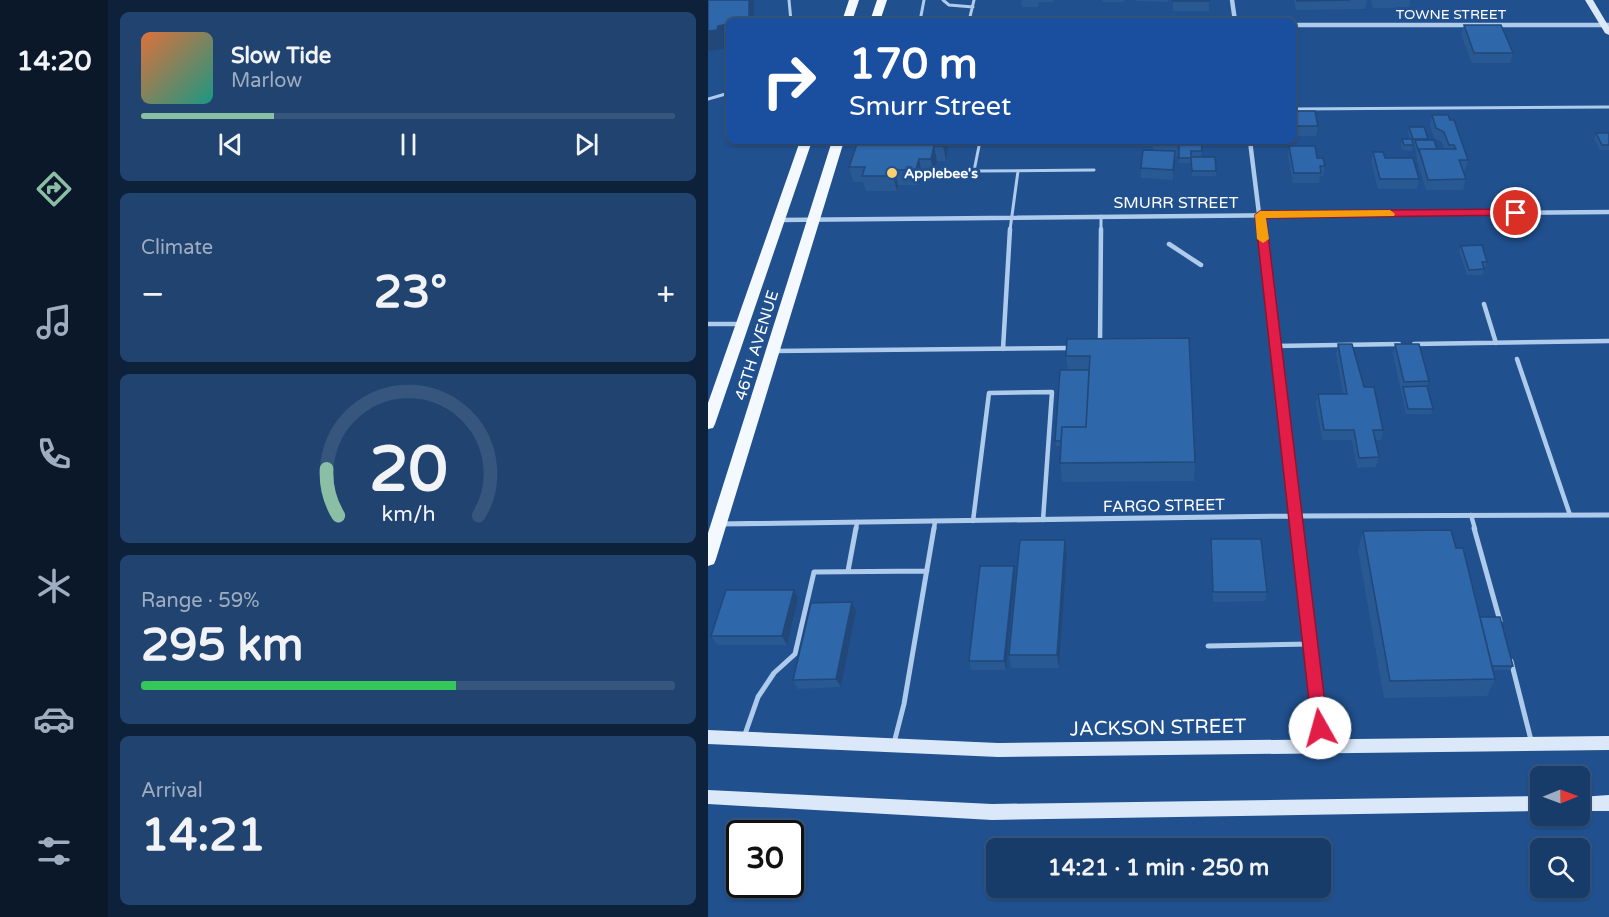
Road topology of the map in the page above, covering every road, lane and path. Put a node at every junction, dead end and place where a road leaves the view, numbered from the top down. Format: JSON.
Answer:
{"nodes":[{"id":1,"x":789,"y":0,"type":"edge"},
{"id":2,"x":854,"y":0,"type":"edge"},
{"id":3,"x":882,"y":0,"type":"edge"},
{"id":4,"x":924,"y":0,"type":"edge"},
{"id":5,"x":943,"y":0,"type":"edge"},
{"id":6,"x":974,"y":0,"type":"edge"},
{"id":7,"x":1232,"y":0,"type":"edge"},
{"id":8,"x":1589,"y":0,"type":"edge"},
{"id":9,"x":973,"y":7,"type":"junction"},
{"id":10,"x":791,"y":18,"type":"edge"},
{"id":11,"x":848,"y":18,"type":"edge"},
{"id":12,"x":876,"y":18,"type":"edge"},
{"id":13,"x":921,"y":18,"type":"edge"},
{"id":14,"x":970,"y":18,"type":"edge"},
{"id":15,"x":1235,"y":18,"type":"edge"},
{"id":16,"x":1296,"y":25,"type":"edge"},
{"id":17,"x":1607,"y":25,"type":"edge"},
{"id":18,"x":1609,"y":33,"type":"edge"},
{"id":19,"x":726,"y":94,"type":"edge"},
{"id":20,"x":708,"y":99,"type":"edge"},
{"id":21,"x":1609,"y":106,"type":"edge"},
{"id":22,"x":1296,"y":109,"type":"edge"},
{"id":23,"x":805,"y":144,"type":"edge"},
{"id":24,"x":837,"y":144,"type":"edge"},
{"id":25,"x":979,"y":144,"type":"edge"},
{"id":26,"x":1250,"y":144,"type":"edge"},
{"id":27,"x":1094,"y":170,"type":"dead end"},
{"id":28,"x":1018,"y":171,"type":"junction"},
{"id":29,"x":1609,"y":212,"type":"edge"},
{"id":30,"x":1260,"y":215,"type":"junction"},
{"id":31,"x":1101,"y":216,"type":"junction"},
{"id":32,"x":1011,"y":217,"type":"junction"},
{"id":33,"x":814,"y":218,"type":"junction"},
{"id":34,"x":778,"y":220,"type":"junction"},
{"id":35,"x":1169,"y":244,"type":"dead end"},
{"id":36,"x":1201,"y":265,"type":"dead end"},
{"id":37,"x":1484,"y":304,"type":"dead end"},
{"id":38,"x":708,"y":324,"type":"edge"},
{"id":39,"x":743,"y":324,"type":"junction"},
{"id":40,"x":1609,"y":341,"type":"edge"},
{"id":41,"x":1496,"y":343,"type":"junction"},
{"id":42,"x":1275,"y":346,"type":"junction"},
{"id":43,"x":1111,"y":347,"type":"edge"},
{"id":44,"x":1078,"y":348,"type":"edge"},
{"id":45,"x":1089,"y":348,"type":"edge"},
{"id":46,"x":1100,"y":348,"type":"junction"},
{"id":47,"x":1003,"y":349,"type":"junction"},
{"id":48,"x":773,"y":351,"type":"junction"},
{"id":49,"x":1517,"y":359,"type":"dead end"},
{"id":50,"x":708,"y":424,"type":"edge"},
{"id":51,"x":1471,"y":515,"type":"junction"},
{"id":52,"x":1570,"y":515,"type":"junction"},
{"id":53,"x":1609,"y":515,"type":"edge"},
{"id":54,"x":1295,"y":516,"type":"junction"},
{"id":55,"x":1043,"y":520,"type":"junction"},
{"id":56,"x":935,"y":521,"type":"junction"},
{"id":57,"x":973,"y":521,"type":"junction"},
{"id":58,"x":857,"y":522,"type":"junction"},
{"id":59,"x":719,"y":524,"type":"junction"},
{"id":60,"x":708,"y":559,"type":"edge"},
{"id":61,"x":849,"y":571,"type":"junction"},
{"id":62,"x":927,"y":571,"type":"junction"},
{"id":63,"x":1501,"y":626,"type":"edge"},
{"id":64,"x":1310,"y":644,"type":"junction"},
{"id":65,"x":1208,"y":646,"type":"dead end"},
{"id":66,"x":1510,"y":658,"type":"edge"},
{"id":67,"x":708,"y":737,"type":"edge"},
{"id":68,"x":743,"y":739,"type":"junction"},
{"id":69,"x":1532,"y":743,"type":"junction"},
{"id":70,"x":1609,"y":743,"type":"edge"},
{"id":71,"x":894,"y":746,"type":"junction"},
{"id":72,"x":1322,"y":746,"type":"junction"},
{"id":73,"x":708,"y":797,"type":"edge"},
{"id":74,"x":1530,"y":804,"type":"edge"},
{"id":75,"x":1590,"y":804,"type":"edge"},
{"id":76,"x":1609,"y":804,"type":"edge"}],
"edges":[{"from":1,"to":10,"type":"lane"},
{"from":2,"to":11,"type":"main road"},
{"from":3,"to":12,"type":"main road"},
{"from":4,"to":13,"type":"lane"},
{"from":5,"to":9,"type":"lane"},
{"from":6,"to":9,"type":"lane"},
{"from":7,"to":15,"type":"street"},
{"from":8,"to":17,"type":"main road"},
{"from":9,"to":14,"type":"lane"},
{"from":16,"to":17,"type":"street","name":"TOWNE STREET"},
{"from":17,"to":18,"type":"main road"},
{"from":19,"to":20,"type":"lane"},
{"from":21,"to":22,"type":"lane"},
{"from":23,"to":34,"type":"main road","name":"46TH AVENUE"},
{"from":24,"to":33,"type":"main road","name":"46TH AVENUE"},
{"from":25,"to":28,"type":"lane"},
{"from":26,"to":30,"type":"street"},
{"from":27,"to":28,"type":"lane"},
{"from":28,"to":32,"type":"lane"},
{"from":29,"to":30,"type":"street","name":"SMURR STREET"},
{"from":30,"to":31,"type":"street","name":"SMURR STREET"},
{"from":30,"to":42,"type":"street"},
{"from":31,"to":32,"type":"street","name":"SMURR STREET"},
{"from":31,"to":46,"type":"lane"},
{"from":32,"to":33,"type":"street","name":"SMURR STREET"},
{"from":32,"to":47,"type":"lane"},
{"from":33,"to":34,"type":"street","name":"SMURR STREET"},
{"from":33,"to":48,"type":"main road","name":"46TH AVENUE"},
{"from":34,"to":39,"type":"main road","name":"46TH AVENUE"},
{"from":35,"to":36,"type":"lane"},
{"from":37,"to":41,"type":"lane"},
{"from":38,"to":39,"type":"lane"},
{"from":39,"to":50,"type":"main road","name":"46TH AVENUE"},
{"from":40,"to":41,"type":"lane"},
{"from":41,"to":42,"type":"lane"},
{"from":42,"to":54,"type":"street"},
{"from":43,"to":46,"type":"lane"},
{"from":44,"to":47,"type":"lane"},
{"from":45,"to":46,"type":"lane"},
{"from":47,"to":48,"type":"lane"},
{"from":48,"to":59,"type":"main road","name":"46TH AVENUE"},
{"from":49,"to":52,"type":"lane"},
{"from":51,"to":52,"type":"street","name":"FARGO STREET"},
{"from":51,"to":54,"type":"street","name":"FARGO STREET"},
{"from":51,"to":63,"type":"lane"},
{"from":52,"to":53,"type":"street","name":"FARGO STREET"},
{"from":54,"to":55,"type":"street","name":"FARGO STREET"},
{"from":54,"to":64,"type":"street"},
{"from":55,"to":57,"type":"street","name":"FARGO STREET"},
{"from":55,"to":57,"type":"lane"},
{"from":56,"to":57,"type":"street","name":"FARGO STREET"},
{"from":56,"to":58,"type":"street","name":"FARGO STREET"},
{"from":56,"to":62,"type":"lane"},
{"from":58,"to":59,"type":"street","name":"FARGO STREET"},
{"from":58,"to":61,"type":"lane"},
{"from":59,"to":60,"type":"main road","name":"46TH AVENUE"},
{"from":61,"to":62,"type":"lane"},
{"from":61,"to":68,"type":"lane"},
{"from":62,"to":71,"type":"lane"},
{"from":64,"to":65,"type":"lane"},
{"from":64,"to":72,"type":"street"},
{"from":66,"to":69,"type":"lane"},
{"from":67,"to":68,"type":"main road","name":"JACKSON STREET"},
{"from":68,"to":71,"type":"main road","name":"JACKSON STREET"},
{"from":69,"to":70,"type":"main road","name":"JACKSON STREET"},
{"from":69,"to":72,"type":"main road","name":"JACKSON STREET"},
{"from":71,"to":72,"type":"main road","name":"JACKSON STREET"},
{"from":73,"to":74,"type":"main road"},
{"from":75,"to":76,"type":"main road"}]}
